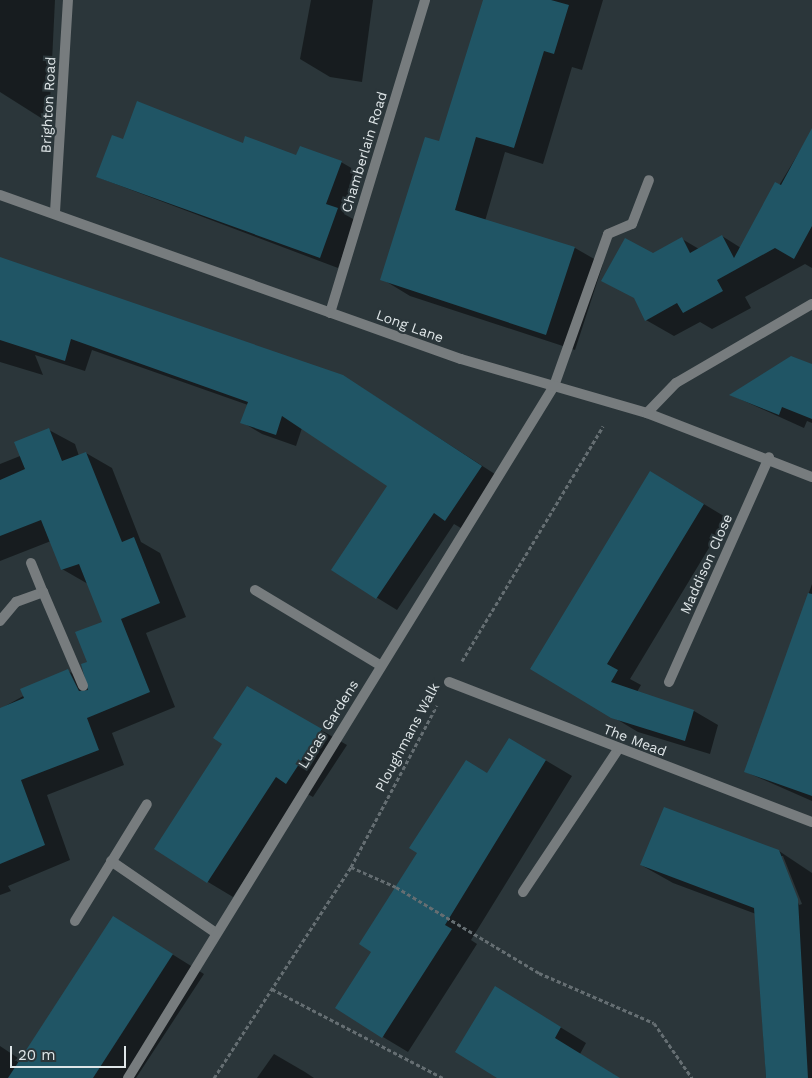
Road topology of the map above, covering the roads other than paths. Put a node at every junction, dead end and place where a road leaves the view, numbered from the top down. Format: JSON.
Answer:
{"nodes":[{"id":1,"x":68,"y":0,"type":"edge"},
{"id":2,"x":425,"y":0,"type":"edge"},
{"id":3,"x":649,"y":180,"type":"dead end"},
{"id":4,"x":0,"y":195,"type":"edge"},
{"id":5,"x":55,"y":212,"type":"junction"},
{"id":6,"x":812,"y":304,"type":"edge"},
{"id":7,"x":330,"y":313,"type":"junction"},
{"id":8,"x":554,"y":386,"type":"junction"},
{"id":9,"x":647,"y":413,"type":"junction"},
{"id":10,"x":769,"y":457,"type":"junction"},
{"id":11,"x":812,"y":477,"type":"edge"},
{"id":12,"x":31,"y":562,"type":"dead end"},
{"id":13,"x":255,"y":590,"type":"dead end"},
{"id":14,"x":43,"y":592,"type":"junction"},
{"id":15,"x":0,"y":621,"type":"edge"},
{"id":16,"x":380,"y":665,"type":"junction"},
{"id":17,"x":449,"y":682,"type":"road end"},
{"id":18,"x":669,"y":682,"type":"dead end"},
{"id":19,"x":83,"y":686,"type":"dead end"},
{"id":20,"x":619,"y":748,"type":"junction"},
{"id":21,"x":147,"y":804,"type":"dead end"},
{"id":22,"x":812,"y":822,"type":"edge"},
{"id":23,"x":111,"y":861,"type":"junction"},
{"id":24,"x":523,"y":892,"type":"dead end"},
{"id":25,"x":75,"y":921,"type":"dead end"},
{"id":26,"x":216,"y":933,"type":"junction"},
{"id":27,"x":128,"y":1078,"type":"edge"}],
"edges":[{"from":1,"to":5,"type":"street","name":"Brighton Road"},
{"from":2,"to":7,"type":"street","name":"Chamberlain Road"},
{"from":3,"to":8,"type":"street","name":"Lucas Gardens"},
{"from":4,"to":5,"type":"street","name":"Long Lane"},
{"from":5,"to":7,"type":"street","name":"Long Lane"},
{"from":6,"to":9,"type":"street"},
{"from":7,"to":8,"type":"street","name":"Long Lane"},
{"from":8,"to":9,"type":"street","name":"Long Lane"},
{"from":8,"to":16,"type":"street","name":"Lucas Gardens"},
{"from":9,"to":10,"type":"street","name":"Long Lane"},
{"from":10,"to":11,"type":"street","name":"Long Lane"},
{"from":10,"to":18,"type":"street","name":"Maddison Close"},
{"from":12,"to":14,"type":"street"},
{"from":13,"to":16,"type":"street"},
{"from":14,"to":15,"type":"street"},
{"from":14,"to":19,"type":"street"},
{"from":16,"to":26,"type":"street","name":"Lucas Gardens"},
{"from":17,"to":20,"type":"street","name":"The Mead"},
{"from":20,"to":22,"type":"street","name":"The Mead"},
{"from":20,"to":24,"type":"street"},
{"from":21,"to":23,"type":"street"},
{"from":23,"to":25,"type":"street"},
{"from":23,"to":26,"type":"street"},
{"from":26,"to":27,"type":"street","name":"Lucas Gardens"}]}
